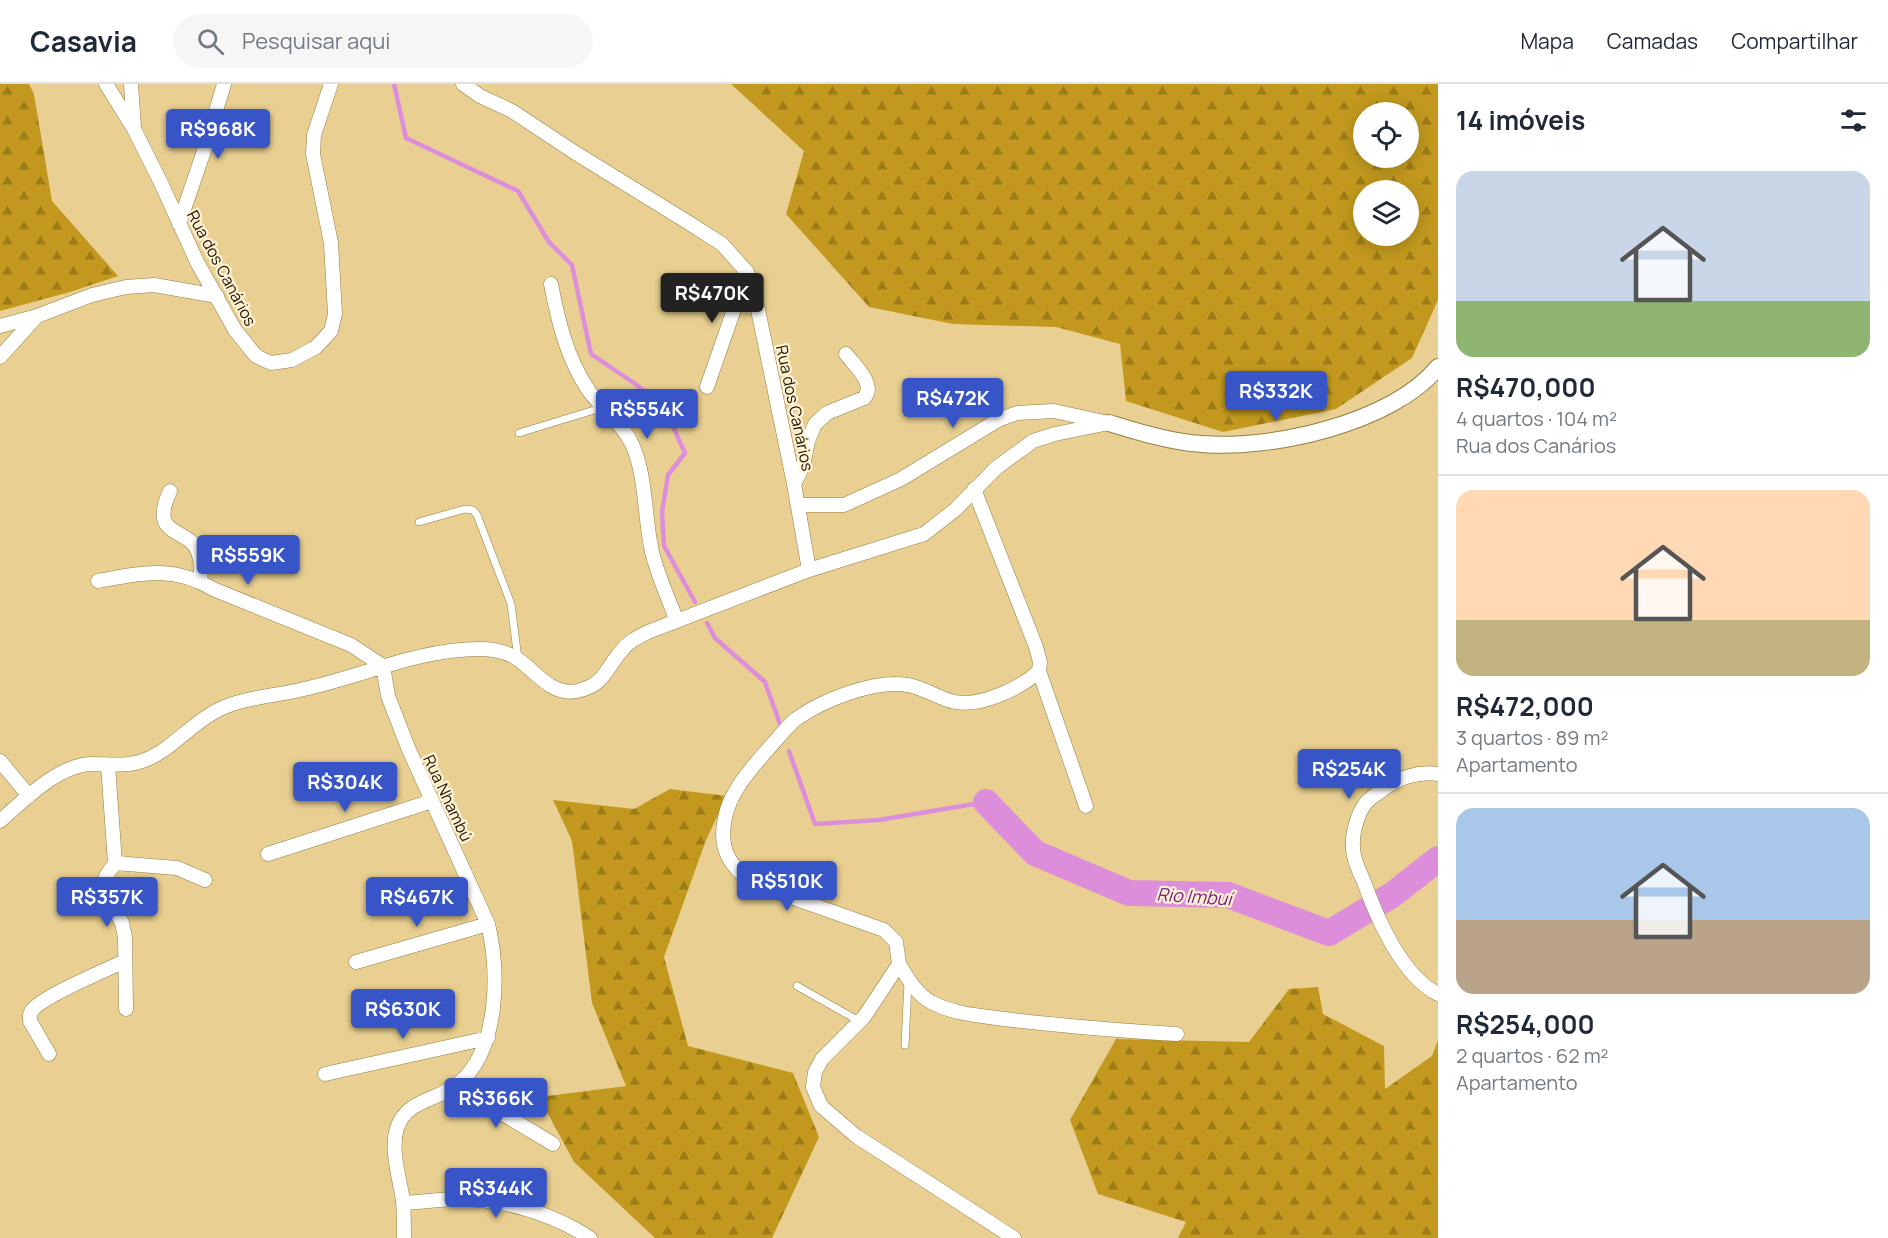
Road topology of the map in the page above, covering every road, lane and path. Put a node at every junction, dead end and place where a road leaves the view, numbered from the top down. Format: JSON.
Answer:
{"nodes":[{"id":1,"x":106,"y":84,"type":"edge"},
{"id":2,"x":131,"y":84,"type":"edge"},
{"id":3,"x":224,"y":84,"type":"edge"},
{"id":4,"x":331,"y":84,"type":"edge"},
{"id":5,"x":463,"y":84,"type":"edge"},
{"id":6,"x":134,"y":129,"type":"junction"},
{"id":7,"x":179,"y":224,"type":"junction"},
{"id":8,"x":747,"y":272,"type":"junction"},
{"id":9,"x":551,"y":284,"type":"dead end"},
{"id":10,"x":217,"y":296,"type":"junction"},
{"id":11,"x":37,"y":316,"type":"junction"},
{"id":12,"x":0,"y":326,"type":"edge"},
{"id":13,"x":846,"y":354,"type":"dead end"},
{"id":14,"x":0,"y":357,"type":"edge"},
{"id":15,"x":1438,"y":367,"type":"edge"},
{"id":16,"x":707,"y":387,"type":"dead end"},
{"id":17,"x":604,"y":407,"type":"junction"},
{"id":18,"x":1109,"y":423,"type":"junction"},
{"id":19,"x":519,"y":433,"type":"dead end"},
{"id":20,"x":794,"y":484,"type":"junction"},
{"id":21,"x":974,"y":489,"type":"junction"},
{"id":22,"x":170,"y":491,"type":"dead end"},
{"id":23,"x":798,"y":505,"type":"junction"},
{"id":24,"x":419,"y":522,"type":"dead end"},
{"id":25,"x":809,"y":570,"type":"junction"},
{"id":26,"x":98,"y":581,"type":"dead end"},
{"id":27,"x":200,"y":581,"type":"junction"},
{"id":28,"x":677,"y":621,"type":"junction"},
{"id":29,"x":518,"y":659,"type":"junction"},
{"id":30,"x":383,"y":666,"type":"junction"},
{"id":31,"x":1039,"y":671,"type":"junction"},
{"id":32,"x":0,"y":761,"type":"edge"},
{"id":33,"x":108,"y":765,"type":"junction"},
{"id":34,"x":1438,"y":774,"type":"edge"},
{"id":35,"x":29,"y":796,"type":"junction"},
{"id":36,"x":432,"y":801,"type":"junction"},
{"id":37,"x":1086,"y":806,"type":"dead end"},
{"id":38,"x":0,"y":821,"type":"edge"},
{"id":39,"x":268,"y":854,"type":"dead end"},
{"id":40,"x":115,"y":863,"type":"junction"},
{"id":41,"x":205,"y":880,"type":"dead end"},
{"id":42,"x":488,"y":924,"type":"junction"},
{"id":43,"x":125,"y":961,"type":"junction"},
{"id":44,"x":356,"y":962,"type":"dead end"},
{"id":45,"x":898,"y":964,"type":"junction"},
{"id":46,"x":908,"y":979,"type":"junction"},
{"id":47,"x":797,"y":986,"type":"dead end"},
{"id":48,"x":1438,"y":994,"type":"edge"},
{"id":49,"x":126,"y":1009,"type":"dead end"},
{"id":50,"x":859,"y":1021,"type":"junction"},
{"id":51,"x":1177,"y":1034,"type":"dead end"},
{"id":52,"x":488,"y":1038,"type":"junction"},
{"id":53,"x":905,"y":1045,"type":"dead end"},
{"id":54,"x":50,"y":1054,"type":"dead end"},
{"id":55,"x":325,"y":1074,"type":"dead end"},
{"id":56,"x":458,"y":1084,"type":"junction"},
{"id":57,"x":553,"y":1144,"type":"dead end"},
{"id":58,"x":403,"y":1203,"type":"junction"},
{"id":59,"x":404,"y":1238,"type":"edge"},
{"id":60,"x":590,"y":1238,"type":"edge"},
{"id":61,"x":1014,"y":1238,"type":"edge"}],
"edges":[{"from":1,"to":6,"type":"street","name":"Rua dos Canários"},
{"from":2,"to":6,"type":"street"},
{"from":3,"to":7,"type":"street"},
{"from":4,"to":10,"type":"street","name":"Rua dos Canários"},
{"from":5,"to":8,"type":"street","name":"Rua dos Canários"},
{"from":6,"to":7,"type":"street","name":"Rua dos Canários"},
{"from":7,"to":10,"type":"street","name":"Rua dos Canários"},
{"from":8,"to":16,"type":"street"},
{"from":8,"to":20,"type":"street","name":"Rua dos Canários"},
{"from":9,"to":17,"type":"street"},
{"from":10,"to":11,"type":"street"},
{"from":11,"to":12,"type":"street"},
{"from":11,"to":14,"type":"street"},
{"from":13,"to":20,"type":"street"},
{"from":15,"to":18,"type":"street"},
{"from":17,"to":19,"type":"lane"},
{"from":17,"to":28,"type":"street"},
{"from":18,"to":21,"type":"street"},
{"from":18,"to":23,"type":"street"},
{"from":20,"to":23,"type":"street","name":"Rua dos Canários"},
{"from":21,"to":25,"type":"street"},
{"from":21,"to":31,"type":"street"},
{"from":22,"to":27,"type":"street"},
{"from":23,"to":25,"type":"street","name":"Rua dos Canários"},
{"from":24,"to":29,"type":"lane"},
{"from":25,"to":28,"type":"street"},
{"from":26,"to":27,"type":"street"},
{"from":27,"to":30,"type":"street"},
{"from":28,"to":29,"type":"street"},
{"from":29,"to":30,"type":"street"},
{"from":30,"to":33,"type":"street"},
{"from":30,"to":36,"type":"street","name":"Rua Nhambú"},
{"from":31,"to":37,"type":"street"},
{"from":31,"to":45,"type":"street"},
{"from":32,"to":35,"type":"street"},
{"from":33,"to":35,"type":"street"},
{"from":33,"to":40,"type":"street"},
{"from":34,"to":48,"type":"street"},
{"from":35,"to":38,"type":"street"},
{"from":36,"to":39,"type":"street"},
{"from":36,"to":42,"type":"street","name":"Rua Nhambú"},
{"from":40,"to":41,"type":"street"},
{"from":40,"to":43,"type":"street"},
{"from":42,"to":44,"type":"street"},
{"from":42,"to":52,"type":"street","name":"Rua Nhambú"},
{"from":43,"to":49,"type":"street"},
{"from":43,"to":54,"type":"street"},
{"from":45,"to":46,"type":"street"},
{"from":45,"to":50,"type":"street"},
{"from":46,"to":51,"type":"street"},
{"from":46,"to":53,"type":"lane"},
{"from":47,"to":50,"type":"lane"},
{"from":50,"to":61,"type":"street"},
{"from":52,"to":55,"type":"street"},
{"from":52,"to":56,"type":"street","name":"Rua Nhambú"},
{"from":56,"to":57,"type":"street"},
{"from":56,"to":58,"type":"street","name":"Rua Nhambú"},
{"from":58,"to":59,"type":"street","name":"Rua Nhambú"},
{"from":58,"to":60,"type":"street"}]}
